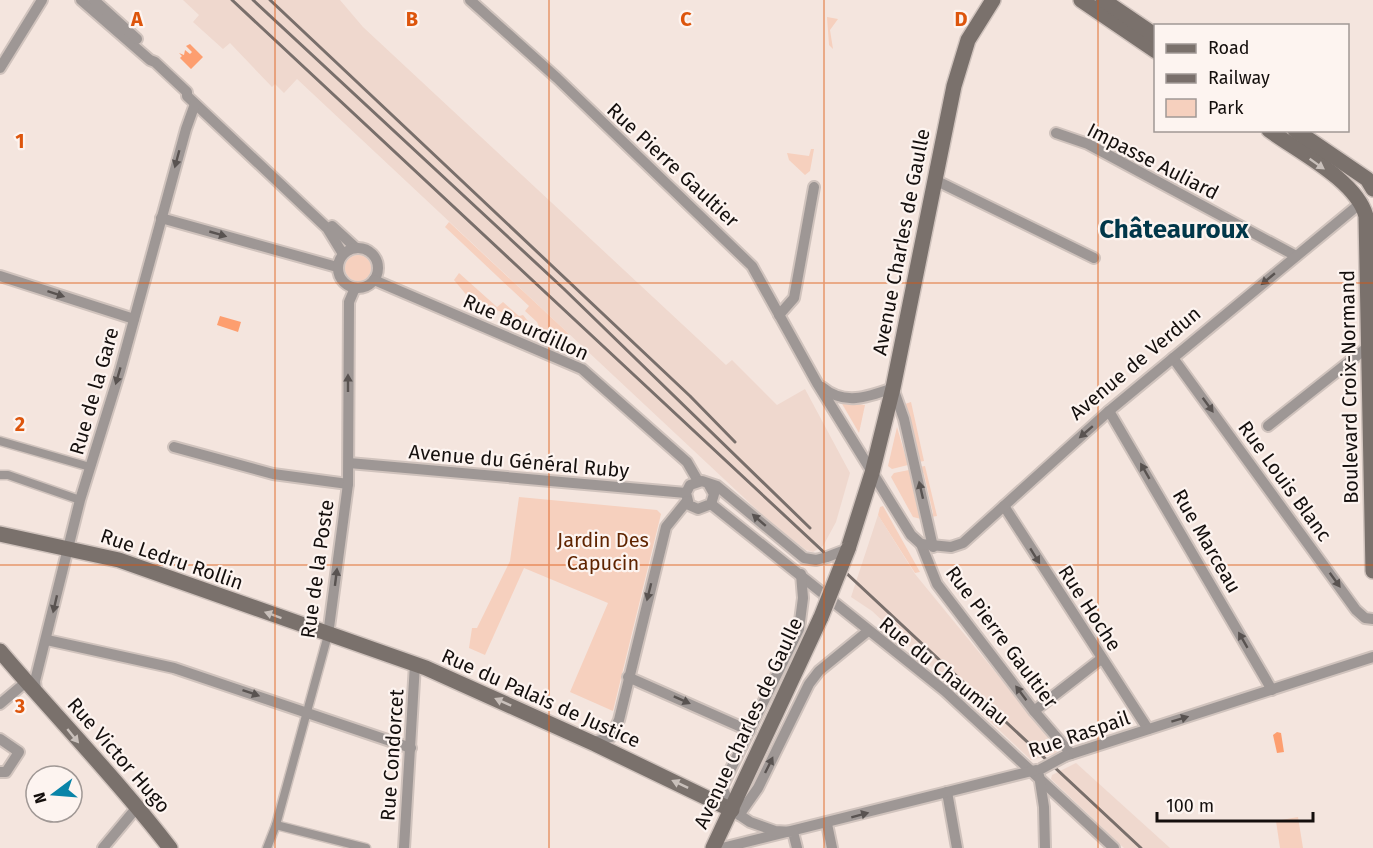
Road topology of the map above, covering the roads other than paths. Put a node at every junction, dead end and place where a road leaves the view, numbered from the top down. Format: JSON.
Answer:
{"nodes":[{"id":1,"x":42,"y":0,"type":"edge"},
{"id":2,"x":81,"y":0,"type":"edge"},
{"id":3,"x":94,"y":0,"type":"edge"},
{"id":4,"x":470,"y":0,"type":"edge"},
{"id":5,"x":993,"y":0,"type":"edge"},
{"id":6,"x":1081,"y":0,"type":"edge"},
{"id":7,"x":1103,"y":0,"type":"edge"},
{"id":8,"x":1154,"y":35,"type":"edge"},
{"id":9,"x":1154,"y":50,"type":"edge"},
{"id":10,"x":155,"y":62,"type":"junction"},
{"id":11,"x":0,"y":68,"type":"edge"},
{"id":12,"x":187,"y":92,"type":"junction"},
{"id":13,"x":195,"y":104,"type":"junction"},
{"id":14,"x":1272,"y":132,"type":"edge"},
{"id":15,"x":1298,"y":132,"type":"edge"},
{"id":16,"x":1056,"y":133,"type":"dead end"},
{"id":17,"x":935,"y":180,"type":"junction"},
{"id":18,"x":814,"y":187,"type":"dead end"},
{"id":19,"x":1373,"y":189,"type":"edge"},
{"id":20,"x":1368,"y":199,"type":"edge"},
{"id":21,"x":161,"y":218,"type":"junction"},
{"id":22,"x":356,"y":248,"type":"junction"},
{"id":23,"x":343,"y":254,"type":"junction"},
{"id":24,"x":1296,"y":256,"type":"junction"},
{"id":25,"x":1094,"y":258,"type":"dead end"},
{"id":26,"x":337,"y":267,"type":"junction"},
{"id":27,"x":0,"y":276,"type":"edge"},
{"id":28,"x":374,"y":280,"type":"junction"},
{"id":29,"x":355,"y":288,"type":"junction"},
{"id":30,"x":779,"y":315,"type":"junction"},
{"id":31,"x":134,"y":319,"type":"junction"},
{"id":32,"x":1369,"y":350,"type":"junction"},
{"id":33,"x":1173,"y":358,"type":"junction"},
{"id":34,"x":817,"y":383,"type":"junction"},
{"id":35,"x":893,"y":388,"type":"junction"},
{"id":36,"x":1109,"y":411,"type":"junction"},
{"id":37,"x":1268,"y":426,"type":"dead end"},
{"id":38,"x":0,"y":441,"type":"edge"},
{"id":39,"x":174,"y":447,"type":"dead end"},
{"id":40,"x":349,"y":463,"type":"junction"},
{"id":41,"x":90,"y":467,"type":"junction"},
{"id":42,"x":872,"y":473,"type":"junction"},
{"id":43,"x":0,"y":475,"type":"edge"},
{"id":44,"x":704,"y":483,"type":"junction"},
{"id":45,"x":348,"y":484,"type":"junction"},
{"id":46,"x":686,"y":497,"type":"junction"},
{"id":47,"x":80,"y":500,"type":"junction"},
{"id":48,"x":711,"y":504,"type":"junction"},
{"id":49,"x":1004,"y":506,"type":"junction"},
{"id":50,"x":0,"y":534,"type":"edge"},
{"id":51,"x":921,"y":544,"type":"junction"},
{"id":52,"x":68,"y":547,"type":"junction"},
{"id":53,"x":933,"y":547,"type":"junction"},
{"id":54,"x":848,"y":549,"type":"junction"},
{"id":55,"x":1373,"y":571,"type":"edge"},
{"id":56,"x":801,"y":574,"type":"junction"},
{"id":57,"x":1373,"y":619,"type":"edge"},
{"id":58,"x":868,"y":631,"type":"junction"},
{"id":59,"x":328,"y":635,"type":"junction"},
{"id":60,"x":47,"y":640,"type":"junction"},
{"id":61,"x":0,"y":651,"type":"edge"},
{"id":62,"x":1373,"y":657,"type":"edge"},
{"id":63,"x":1101,"y":659,"type":"junction"},
{"id":64,"x":415,"y":664,"type":"junction"},
{"id":65,"x":628,"y":677,"type":"junction"},
{"id":66,"x":31,"y":686,"type":"junction"},
{"id":67,"x":1272,"y":690,"type":"junction"},
{"id":68,"x":0,"y":704,"type":"edge"},
{"id":69,"x":1034,"y":711,"type":"junction"},
{"id":70,"x":306,"y":712,"type":"junction"},
{"id":71,"x":1148,"y":729,"type":"junction"},
{"id":72,"x":750,"y":731,"type":"junction"},
{"id":73,"x":0,"y":739,"type":"edge"},
{"id":74,"x":595,"y":744,"type":"junction"},
{"id":75,"x":411,"y":748,"type":"junction"},
{"id":76,"x":1068,"y":755,"type":"junction"},
{"id":77,"x":3,"y":772,"type":"edge"},
{"id":78,"x":1037,"y":772,"type":"junction"},
{"id":79,"x":0,"y":783,"type":"edge"},
{"id":80,"x":946,"y":792,"type":"junction"},
{"id":81,"x":138,"y":806,"type":"junction"},
{"id":82,"x":736,"y":812,"type":"junction"},
{"id":83,"x":827,"y":824,"type":"junction"},
{"id":84,"x":276,"y":825,"type":"junction"},
{"id":85,"x":793,"y":832,"type":"junction"},
{"id":86,"x":103,"y":848,"type":"edge"},
{"id":87,"x":170,"y":848,"type":"edge"},
{"id":88,"x":267,"y":848,"type":"edge"},
{"id":89,"x":366,"y":848,"type":"edge"},
{"id":90,"x":404,"y":848,"type":"edge"},
{"id":91,"x":713,"y":848,"type":"edge"},
{"id":92,"x":722,"y":848,"type":"edge"},
{"id":93,"x":797,"y":848,"type":"edge"},
{"id":94,"x":832,"y":848,"type":"edge"},
{"id":95,"x":957,"y":848,"type":"edge"},
{"id":96,"x":1045,"y":848,"type":"edge"},
{"id":97,"x":1114,"y":848,"type":"edge"}],
"edges":[{"from":1,"to":11,"type":"street"},
{"from":2,"to":10,"type":"street"},
{"from":3,"to":10,"type":"street"},
{"from":4,"to":30,"type":"street","name":"Rue Pierre Gaultier"},
{"from":5,"to":17,"type":"main road","name":"Avenue Charles de Gaulle"},
{"from":6,"to":9,"type":"main road"},
{"from":7,"to":8,"type":"main road"},
{"from":10,"to":12,"type":"street"},
{"from":12,"to":13,"type":"street"},
{"from":12,"to":22,"type":"street"},
{"from":13,"to":21,"type":"street","name":"Rue de la Gare","one_way":true},
{"from":13,"to":23,"type":"street"},
{"from":14,"to":20,"type":"main road","one_way":true},
{"from":15,"to":19,"type":"main road"},
{"from":16,"to":24,"type":"street","name":"Impasse Auliard"},
{"from":17,"to":25,"type":"street"},
{"from":17,"to":35,"type":"main road","name":"Avenue Charles de Gaulle"},
{"from":18,"to":30,"type":"street"},
{"from":20,"to":24,"type":"street","name":"Avenue de Verdun"},
{"from":20,"to":32,"type":"main road","name":"Boulevard Croix-Normand"},
{"from":21,"to":26,"type":"street","one_way":true},
{"from":21,"to":31,"type":"street","name":"Rue de la Gare"},
{"from":22,"to":23,"type":"street"},
{"from":22,"to":28,"type":"street"},
{"from":23,"to":26,"type":"street"},
{"from":24,"to":33,"type":"street","name":"Avenue de Verdun","one_way":true},
{"from":26,"to":29,"type":"street"},
{"from":27,"to":31,"type":"street","one_way":true},
{"from":28,"to":29,"type":"street"},
{"from":28,"to":44,"type":"street","name":"Rue Bourdillon"},
{"from":40,"to":29,"type":"street","name":"Rue de la Poste","one_way":true},
{"from":30,"to":34,"type":"street","name":"Rue Pierre Gaultier"},
{"from":31,"to":41,"type":"street","name":"Rue de la Gare","one_way":true},
{"from":32,"to":37,"type":"street"},
{"from":32,"to":55,"type":"main road","name":"Boulevard Croix-Normand"},
{"from":33,"to":36,"type":"street","name":"Avenue de Verdun"},
{"from":33,"to":57,"type":"street","name":"Rue Louis Blanc","one_way":true},
{"from":34,"to":35,"type":"street"},
{"from":34,"to":42,"type":"street","name":"Rue Pierre Gaultier"},
{"from":35,"to":42,"type":"main road","name":"Avenue Charles de Gaulle"},
{"from":53,"to":35,"type":"street","name":"Rue Pierre Gaultier","one_way":true},
{"from":36,"to":49,"type":"street","name":"Avenue de Verdun","one_way":true},
{"from":67,"to":36,"type":"street","name":"Rue Marceau","one_way":true},
{"from":38,"to":41,"type":"street"},
{"from":39,"to":45,"type":"street"},
{"from":40,"to":45,"type":"street","name":"Rue de la Poste"},
{"from":40,"to":46,"type":"street","name":"Avenue du Général Ruby"},
{"from":41,"to":47,"type":"street","name":"Rue de la Gare"},
{"from":42,"to":51,"type":"street","name":"Rue Pierre Gaultier"},
{"from":42,"to":54,"type":"main road","name":"Avenue Charles de Gaulle"},
{"from":43,"to":47,"type":"street"},
{"from":44,"to":46,"type":"street"},
{"from":44,"to":48,"type":"street"},
{"from":54,"to":44,"type":"street","name":"Rue Bourdillon","one_way":true,"bridge":true},
{"from":59,"to":45,"type":"street","name":"Rue de la Poste","one_way":true},
{"from":46,"to":48,"type":"street"},
{"from":46,"to":65,"type":"street","one_way":true},
{"from":47,"to":52,"type":"street","name":"Rue de la Gare"},
{"from":48,"to":56,"type":"street"},
{"from":49,"to":53,"type":"street","name":"Avenue de Verdun"},
{"from":49,"to":63,"type":"street","name":"Rue Hoche","one_way":true},
{"from":50,"to":52,"type":"main road","name":"Rue Ledru Rollin"},
{"from":51,"to":53,"type":"street","name":"Avenue de Verdun"},
{"from":69,"to":51,"type":"street","name":"Rue Pierre Gaultier","one_way":true},
{"from":59,"to":52,"type":"main road","name":"Rue Ledru Rollin","one_way":true},
{"from":52,"to":60,"type":"street","name":"Rue de la Gare","one_way":true},
{"from":54,"to":82,"type":"main road","name":"Avenue Charles de Gaulle","bridge":true},
{"from":56,"to":58,"type":"street","name":"Rue du Chaumiau"},
{"from":56,"to":72,"type":"street"},
{"from":58,"to":78,"type":"street","name":"Rue du Chaumiau"},
{"from":82,"to":58,"type":"street","one_way":true},
{"from":59,"to":64,"type":"main road","name":"Rue du Palais de Justice"},
{"from":59,"to":70,"type":"street","name":"Rue de la Poste"},
{"from":60,"to":66,"type":"street","name":"Rue de la Gare"},
{"from":60,"to":70,"type":"street","one_way":true},
{"from":61,"to":66,"type":"main road","name":"Rue Victor Hugo"},
{"from":62,"to":67,"type":"street","name":"Rue Raspail"},
{"from":63,"to":69,"type":"street"},
{"from":63,"to":71,"type":"street","name":"Rue Hoche"},
{"from":74,"to":64,"type":"main road","name":"Rue du Palais de Justice","one_way":true},
{"from":64,"to":75,"type":"street","name":"Rue Condorcet"},
{"from":65,"to":72,"type":"street","one_way":true},
{"from":65,"to":74,"type":"street"},
{"from":66,"to":68,"type":"street"},
{"from":66,"to":81,"type":"main road","name":"Rue Victor Hugo","one_way":true},
{"from":71,"to":67,"type":"street","name":"Rue Raspail","one_way":true},
{"from":69,"to":76,"type":"street","name":"Rue Pierre Gaultier"},
{"from":70,"to":75,"type":"street"},
{"from":70,"to":84,"type":"street","name":"Rue de la Poste"},
{"from":71,"to":76,"type":"street","name":"Rue Raspail"},
{"from":72,"to":82,"type":"street"},
{"from":73,"to":77,"type":"street"},
{"from":82,"to":74,"type":"main road","name":"Rue du Palais de Justice","one_way":true},
{"from":75,"to":90,"type":"street","name":"Rue Condorcet"},
{"from":76,"to":78,"type":"street","name":"Rue Raspail","bridge":true},
{"from":77,"to":79,"type":"street"},
{"from":78,"to":80,"type":"street","name":"Rue Raspail"},
{"from":78,"to":96,"type":"street"},
{"from":78,"to":97,"type":"street","name":"Rue du Chaumiau"},
{"from":83,"to":80,"type":"street","name":"Rue Raspail","one_way":true},
{"from":80,"to":95,"type":"street"},
{"from":81,"to":86,"type":"street"},
{"from":81,"to":87,"type":"main road","name":"Rue Victor Hugo"},
{"from":82,"to":85,"type":"street","name":"Rue Raspail"},
{"from":82,"to":91,"type":"main road","name":"Avenue Charles de Gaulle"},
{"from":83,"to":85,"type":"street","name":"Rue Raspail"},
{"from":83,"to":94,"type":"street"},
{"from":84,"to":88,"type":"street","name":"Rue de la Poste"},
{"from":84,"to":89,"type":"street"},
{"from":85,"to":92,"type":"street","name":"Rue Raspail"},
{"from":85,"to":93,"type":"street"}]}
